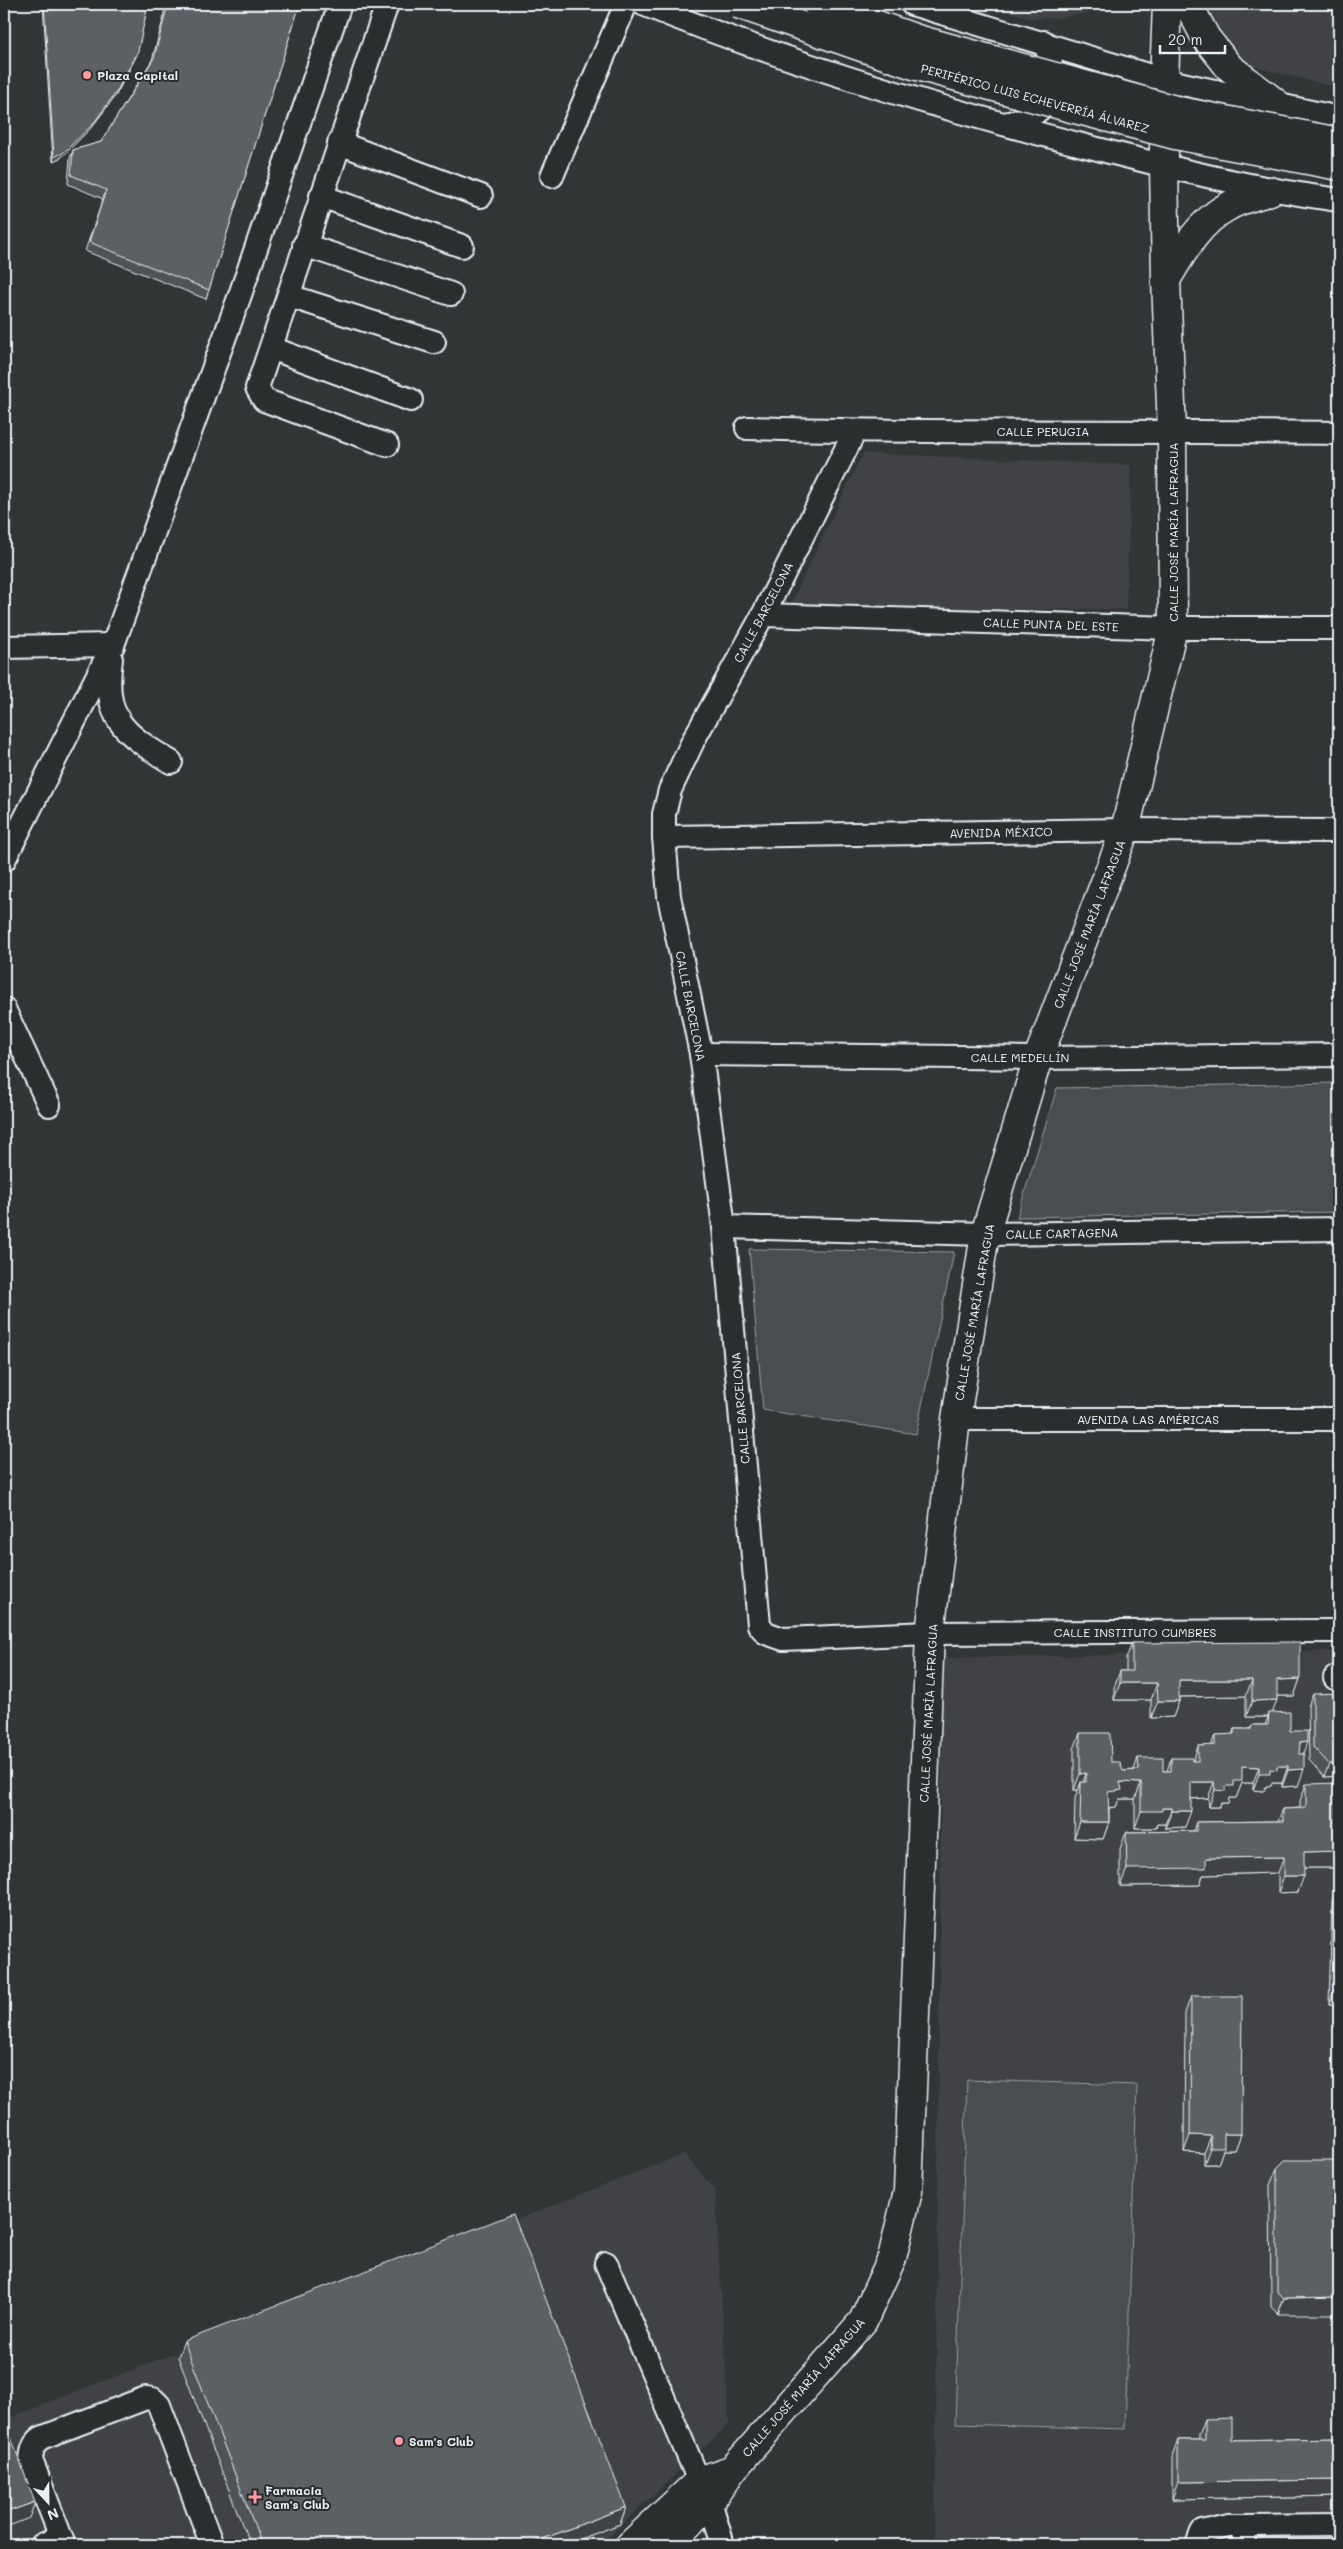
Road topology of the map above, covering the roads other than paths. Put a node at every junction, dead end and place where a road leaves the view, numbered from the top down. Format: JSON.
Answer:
{"nodes":[{"id":1,"x":340,"y":4,"type":"edge"},
{"id":2,"x":387,"y":4,"type":"edge"},
{"id":3,"x":626,"y":4,"type":"edge"},
{"id":4,"x":643,"y":4,"type":"edge"},
{"id":5,"x":738,"y":4,"type":"edge"},
{"id":6,"x":817,"y":4,"type":"edge"},
{"id":7,"x":912,"y":4,"type":"edge"},
{"id":8,"x":1167,"y":4,"type":"edge"},
{"id":9,"x":1188,"y":4,"type":"edge"},
{"id":10,"x":1044,"y":42,"type":"junction"},
{"id":11,"x":1164,"y":80,"type":"junction"},
{"id":12,"x":1276,"y":104,"type":"junction"},
{"id":13,"x":1339,"y":118,"type":"edge"},
{"id":14,"x":1003,"y":124,"type":"junction"},
{"id":15,"x":1339,"y":142,"type":"edge"},
{"id":16,"x":339,"y":143,"type":"junction"},
{"id":17,"x":1164,"y":166,"type":"junction"},
{"id":18,"x":1339,"y":166,"type":"edge"},
{"id":19,"x":552,"y":176,"type":"dead end"},
{"id":20,"x":1270,"y":191,"type":"junction"},
{"id":21,"x":321,"y":196,"type":"junction"},
{"id":22,"x":482,"y":196,"type":"dead end"},
{"id":23,"x":1339,"y":200,"type":"edge"},
{"id":24,"x":304,"y":245,"type":"junction"},
{"id":25,"x":462,"y":246,"type":"dead end"},
{"id":26,"x":1166,"y":280,"type":"junction"},
{"id":27,"x":451,"y":294,"type":"dead end"},
{"id":28,"x":289,"y":296,"type":"junction"},
{"id":29,"x":434,"y":342,"type":"dead end"},
{"id":30,"x":271,"y":348,"type":"junction"},
{"id":31,"x":411,"y":400,"type":"dead end"},
{"id":32,"x":747,"y":428,"type":"dead end"},
{"id":33,"x":1172,"y":430,"type":"junction"},
{"id":34,"x":856,"y":431,"type":"junction"},
{"id":35,"x":1339,"y":433,"type":"edge"},
{"id":36,"x":387,"y":445,"type":"dead end"},
{"id":37,"x":763,"y":615,"type":"junction"},
{"id":38,"x":1173,"y":628,"type":"junction"},
{"id":39,"x":1339,"y":628,"type":"edge"},
{"id":40,"x":113,"y":645,"type":"junction"},
{"id":41,"x":4,"y":647,"type":"edge"},
{"id":42,"x":171,"y":762,"type":"dead end"},
{"id":43,"x":1125,"y":830,"type":"junction"},
{"id":44,"x":1339,"y":831,"type":"edge"},
{"id":45,"x":664,"y":837,"type":"junction"},
{"id":46,"x":4,"y":860,"type":"edge"},
{"id":47,"x":4,"y":1009,"type":"edge"},
{"id":48,"x":701,"y":1054,"type":"junction"},
{"id":49,"x":1339,"y":1055,"type":"edge"},
{"id":50,"x":1038,"y":1058,"type":"junction"},
{"id":51,"x":49,"y":1105,"type":"dead end"},
{"id":52,"x":724,"y":1226,"type":"junction"},
{"id":53,"x":1339,"y":1229,"type":"edge"},
{"id":54,"x":985,"y":1234,"type":"junction"},
{"id":55,"x":956,"y":1419,"type":"junction"},
{"id":56,"x":1339,"y":1419,"type":"edge"},
{"id":57,"x":759,"y":1625,"type":"joint"},
{"id":58,"x":1339,"y":1631,"type":"edge"},
{"id":59,"x":930,"y":1634,"type":"junction"},
{"id":60,"x":606,"y":2263,"type":"dead end"},
{"id":61,"x":705,"y":2491,"type":"junction"},
{"id":62,"x":1339,"y":2525,"type":"edge"},
{"id":63,"x":1245,"y":2536,"type":"edge"},
{"id":64,"x":56,"y":2543,"type":"edge"},
{"id":65,"x":212,"y":2545,"type":"edge"},
{"id":66,"x":630,"y":2545,"type":"edge"},
{"id":67,"x":668,"y":2545,"type":"edge"},
{"id":68,"x":723,"y":2545,"type":"edge"},
{"id":69,"x":1197,"y":2545,"type":"edge"}],
"edges":[{"from":1,"to":40,"type":"street"},
{"from":2,"to":16,"type":"street"},
{"from":3,"to":19,"type":"street"},
{"from":4,"to":14,"type":"street"},
{"from":5,"to":18,"type":"main road","name":"PERIFÉRICO LUIS ECHEVERRÍA ÁLVAREZ","bridge":true},
{"from":6,"to":15,"type":"main road","name":"PERIFÉRICO LUIS ECHEVERRÍA ÁLVAREZ","bridge":true},
{"from":7,"to":10,"type":"street"},
{"from":8,"to":11,"type":"main road","name":"CALLE JOSÉ MARÍA LAFRAGUA"},
{"from":9,"to":12,"type":"main road"},
{"from":10,"to":11,"type":"street"},
{"from":10,"to":14,"type":"street"},
{"from":11,"to":12,"type":"street"},
{"from":11,"to":17,"type":"main road","name":"CALLE JOSÉ MARÍA LAFRAGUA"},
{"from":12,"to":13,"type":"street"},
{"from":14,"to":17,"type":"street"},
{"from":16,"to":21,"type":"street"},
{"from":16,"to":22,"type":"street"},
{"from":17,"to":20,"type":"street"},
{"from":17,"to":26,"type":"main road","name":"CALLE JOSÉ MARÍA LAFRAGUA"},
{"from":20,"to":23,"type":"street"},
{"from":20,"to":26,"type":"main road"},
{"from":21,"to":24,"type":"street"},
{"from":21,"to":25,"type":"street"},
{"from":24,"to":27,"type":"street"},
{"from":24,"to":28,"type":"street"},
{"from":26,"to":33,"type":"main road","name":"CALLE JOSÉ MARÍA LAFRAGUA"},
{"from":28,"to":29,"type":"street"},
{"from":28,"to":30,"type":"street"},
{"from":30,"to":31,"type":"street"},
{"from":30,"to":36,"type":"street"},
{"from":32,"to":34,"type":"street","name":"CALLE PERUGIA"},
{"from":33,"to":34,"type":"street","name":"CALLE PERUGIA"},
{"from":33,"to":35,"type":"street","name":"CALLE PERUGIA"},
{"from":33,"to":38,"type":"main road","name":"CALLE JOSÉ MARÍA LAFRAGUA"},
{"from":34,"to":37,"type":"street","name":"CALLE BARCELONA"},
{"from":37,"to":38,"type":"street","name":"CALLE PUNTA DEL ESTE"},
{"from":37,"to":45,"type":"street","name":"CALLE BARCELONA"},
{"from":38,"to":39,"type":"street","name":"CALLE PUNTA DEL ESTE"},
{"from":38,"to":43,"type":"main road","name":"CALLE JOSÉ MARÍA LAFRAGUA"},
{"from":40,"to":41,"type":"street"},
{"from":40,"to":42,"type":"street"},
{"from":40,"to":46,"type":"street"},
{"from":43,"to":44,"type":"street","name":"AVENIDA MÉXICO"},
{"from":43,"to":45,"type":"street","name":"AVENIDA MÉXICO"},
{"from":43,"to":50,"type":"main road","name":"CALLE JOSÉ MARÍA LAFRAGUA"},
{"from":45,"to":48,"type":"street","name":"CALLE BARCELONA"},
{"from":47,"to":51,"type":"street"},
{"from":48,"to":50,"type":"street","name":"CALLE MEDELLÍN"},
{"from":48,"to":52,"type":"street","name":"CALLE BARCELONA"},
{"from":49,"to":50,"type":"street","name":"CALLE MEDELLÍN"},
{"from":50,"to":54,"type":"main road","name":"CALLE JOSÉ MARÍA LAFRAGUA"},
{"from":52,"to":54,"type":"street","name":"CALLE CARTAGENA"},
{"from":52,"to":57,"type":"street","name":"CALLE BARCELONA"},
{"from":53,"to":54,"type":"street","name":"CALLE CARTAGENA"},
{"from":54,"to":55,"type":"main road","name":"CALLE JOSÉ MARÍA LAFRAGUA"},
{"from":55,"to":56,"type":"street","name":"AVENIDA LAS AMÉRICAS"},
{"from":55,"to":59,"type":"main road","name":"CALLE JOSÉ MARÍA LAFRAGUA"},
{"from":57,"to":59,"type":"street","name":"CALLE INSTITUTO CUMBRES"},
{"from":58,"to":59,"type":"street","name":"CALLE INSTITUTO CUMBRES"},
{"from":59,"to":61,"type":"main road","name":"CALLE JOSÉ MARÍA LAFRAGUA"},
{"from":60,"to":61,"type":"street"},
{"from":61,"to":66,"type":"main road","name":"CALLE JOSÉ MARÍA LAFRAGUA"},
{"from":61,"to":67,"type":"main road","name":"CALLE JOSÉ MARÍA LAFRAGUA"},
{"from":61,"to":68,"type":"street"},
{"from":62,"to":63,"type":"street"},
{"from":63,"to":69,"type":"street"},
{"from":64,"to":65,"type":"street"}]}
